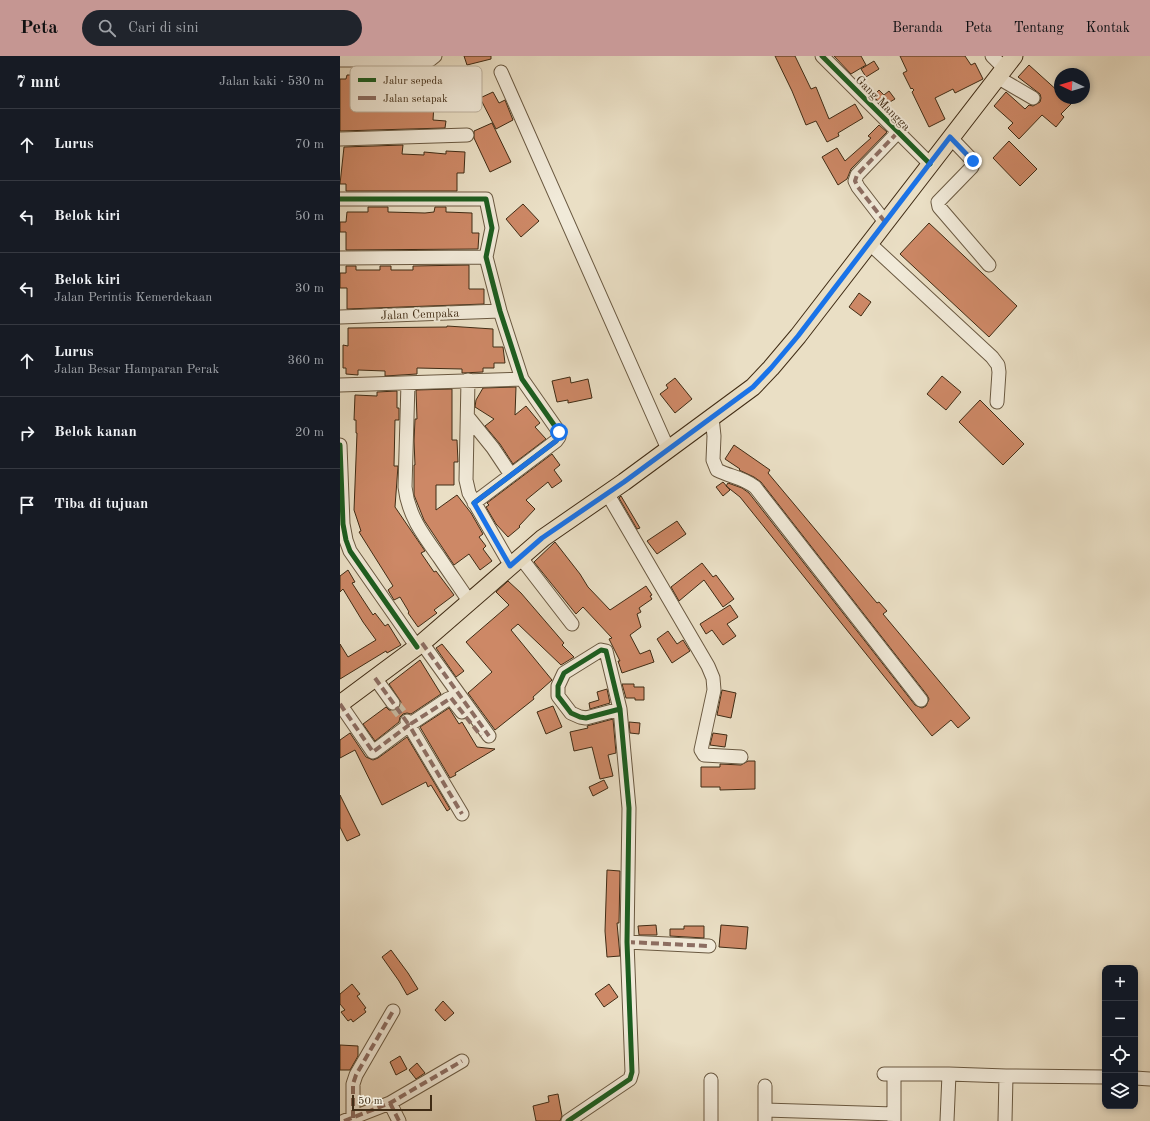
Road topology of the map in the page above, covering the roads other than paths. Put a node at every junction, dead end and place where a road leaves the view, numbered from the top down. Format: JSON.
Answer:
{"nodes":[{"id":1,"x":435,"y":56,"type":"edge"},
{"id":2,"x":822,"y":56,"type":"edge"},
{"id":3,"x":992,"y":56,"type":"edge"},
{"id":4,"x":348,"y":59,"type":"edge"},
{"id":5,"x":1005,"y":67,"type":"edge"},
{"id":6,"x":501,"y":72,"type":"dead end"},
{"id":7,"x":1034,"y":98,"type":"dead end"},
{"id":8,"x":898,"y":132,"type":"junction"},
{"id":9,"x":467,"y":135,"type":"dead end"},
{"id":10,"x":950,"y":137,"type":"junction"},
{"id":11,"x":340,"y":139,"type":"edge"},
{"id":12,"x":930,"y":164,"type":"junction"},
{"id":13,"x":340,"y":200,"type":"edge"},
{"id":14,"x":885,"y":222,"type":"junction"},
{"id":15,"x":869,"y":243,"type":"junction"},
{"id":16,"x":486,"y":257,"type":"junction"},
{"id":17,"x":340,"y":258,"type":"edge"},
{"id":18,"x":990,"y":265,"type":"dead end"},
{"id":19,"x":500,"y":311,"type":"junction"},
{"id":20,"x":340,"y":317,"type":"edge"},
{"id":21,"x":522,"y":379,"type":"junction"},
{"id":22,"x":468,"y":380,"type":"junction"},
{"id":23,"x":408,"y":383,"type":"junction"},
{"id":24,"x":340,"y":385,"type":"edge"},
{"id":25,"x":997,"y":402,"type":"dead end"},
{"id":26,"x":468,"y":417,"type":"junction"},
{"id":27,"x":712,"y":417,"type":"junction"},
{"id":28,"x":340,"y":446,"type":"edge"},
{"id":29,"x":668,"y":449,"type":"junction"},
{"id":30,"x":340,"y":458,"type":"edge"},
{"id":31,"x":511,"y":474,"type":"junction"},
{"id":32,"x":607,"y":493,"type":"junction"},
{"id":33,"x":474,"y":503,"type":"junction"},
{"id":34,"x":516,"y":562,"type":"junction"},
{"id":35,"x":469,"y":601,"type":"junction"},
{"id":36,"x":572,"y":624,"type":"dead end"},
{"id":37,"x":419,"y":645,"type":"junction"},
{"id":38,"x":376,"y":678,"type":"junction"},
{"id":39,"x":921,"y":700,"type":"dead end"},
{"id":40,"x":393,"y":703,"type":"tunnel mouth"},
{"id":41,"x":340,"y":704,"type":"edge"},
{"id":42,"x":620,"y":709,"type":"junction"},
{"id":43,"x":408,"y":723,"type":"junction"},
{"id":44,"x":741,"y":757,"type":"dead end"},
{"id":45,"x":462,"y":814,"type":"dead end"},
{"id":46,"x":627,"y":942,"type":"junction"},
{"id":47,"x":709,"y":946,"type":"dead end"},
{"id":48,"x":393,"y":1010,"type":"dead end"},
{"id":49,"x":462,"y":1061,"type":"dead end"},
{"id":50,"x":949,"y":1074,"type":"junction"},
{"id":51,"x":1006,"y":1076,"type":"junction"},
{"id":52,"x":1102,"y":1077,"type":"edge"},
{"id":53,"x":1138,"y":1078,"type":"edge"},
{"id":54,"x":1150,"y":1079,"type":"edge"},
{"id":55,"x":711,"y":1080,"type":"dead end"},
{"id":56,"x":766,"y":1086,"type":"dead end"},
{"id":57,"x":388,"y":1104,"type":"junction"},
{"id":58,"x":765,"y":1116,"type":"edge"},
{"id":59,"x":894,"y":1117,"type":"edge"},
{"id":60,"x":351,"y":1118,"type":"edge"},
{"id":61,"x":399,"y":1121,"type":"edge"},
{"id":62,"x":568,"y":1121,"type":"edge"},
{"id":63,"x":711,"y":1121,"type":"edge"},
{"id":64,"x":947,"y":1121,"type":"edge"},
{"id":65,"x":1005,"y":1121,"type":"edge"}],
"edges":[{"from":1,"to":4,"type":"street"},
{"from":2,"to":8,"type":"street","name":"Gang Mangga"},
{"from":3,"to":5,"type":"street"},
{"from":5,"to":7,"type":"street"},
{"from":5,"to":10,"type":"main road"},
{"from":6,"to":29,"type":"street"},
{"from":8,"to":12,"type":"street","name":"Gang Mangga"},
{"from":8,"to":14,"type":"street"},
{"from":9,"to":11,"type":"street"},
{"from":10,"to":12,"type":"main road"},
{"from":10,"to":18,"type":"street"},
{"from":12,"to":14,"type":"main road"},
{"from":13,"to":16,"type":"street"},
{"from":14,"to":15,"type":"main road"},
{"from":15,"to":25,"type":"street"},
{"from":15,"to":27,"type":"main road"},
{"from":16,"to":17,"type":"street"},
{"from":16,"to":19,"type":"street"},
{"from":19,"to":20,"type":"street","name":"Jalan Cempaka"},
{"from":19,"to":21,"type":"street"},
{"from":21,"to":22,"type":"street"},
{"from":21,"to":31,"type":"street"},
{"from":22,"to":23,"type":"street"},
{"from":22,"to":26,"type":"street"},
{"from":23,"to":24,"type":"street"},
{"from":23,"to":35,"type":"street"},
{"from":26,"to":31,"type":"street"},
{"from":26,"to":33,"type":"street"},
{"from":27,"to":29,"type":"main road"},
{"from":27,"to":39,"type":"street"},
{"from":28,"to":30,"type":"street"},
{"from":29,"to":32,"type":"main road"},
{"from":30,"to":37,"type":"street"},
{"from":31,"to":33,"type":"street"},
{"from":32,"to":34,"type":"main road"},
{"from":32,"to":44,"type":"street"},
{"from":33,"to":34,"type":"street"},
{"from":34,"to":35,"type":"main road"},
{"from":34,"to":36,"type":"street"},
{"from":35,"to":37,"type":"main road"},
{"from":37,"to":38,"type":"main road"},
{"from":37,"to":43,"type":"street"},
{"from":38,"to":40,"type":"street"},
{"from":38,"to":41,"type":"main road"},
{"from":41,"to":43,"type":"street"},
{"from":42,"to":42,"type":"street"},
{"from":42,"to":46,"type":"street"},
{"from":43,"to":45,"type":"street"},
{"from":46,"to":47,"type":"street"},
{"from":46,"to":62,"type":"street"},
{"from":48,"to":60,"type":"street"},
{"from":49,"to":57,"type":"street"},
{"from":50,"to":51,"type":"street"},
{"from":50,"to":59,"type":"street"},
{"from":50,"to":64,"type":"street"},
{"from":51,"to":52,"type":"street"},
{"from":51,"to":65,"type":"street"},
{"from":53,"to":54,"type":"street"},
{"from":55,"to":63,"type":"street"},
{"from":56,"to":58,"type":"street"},
{"from":57,"to":60,"type":"street"},
{"from":57,"to":61,"type":"street"},
{"from":58,"to":59,"type":"street"}]}
